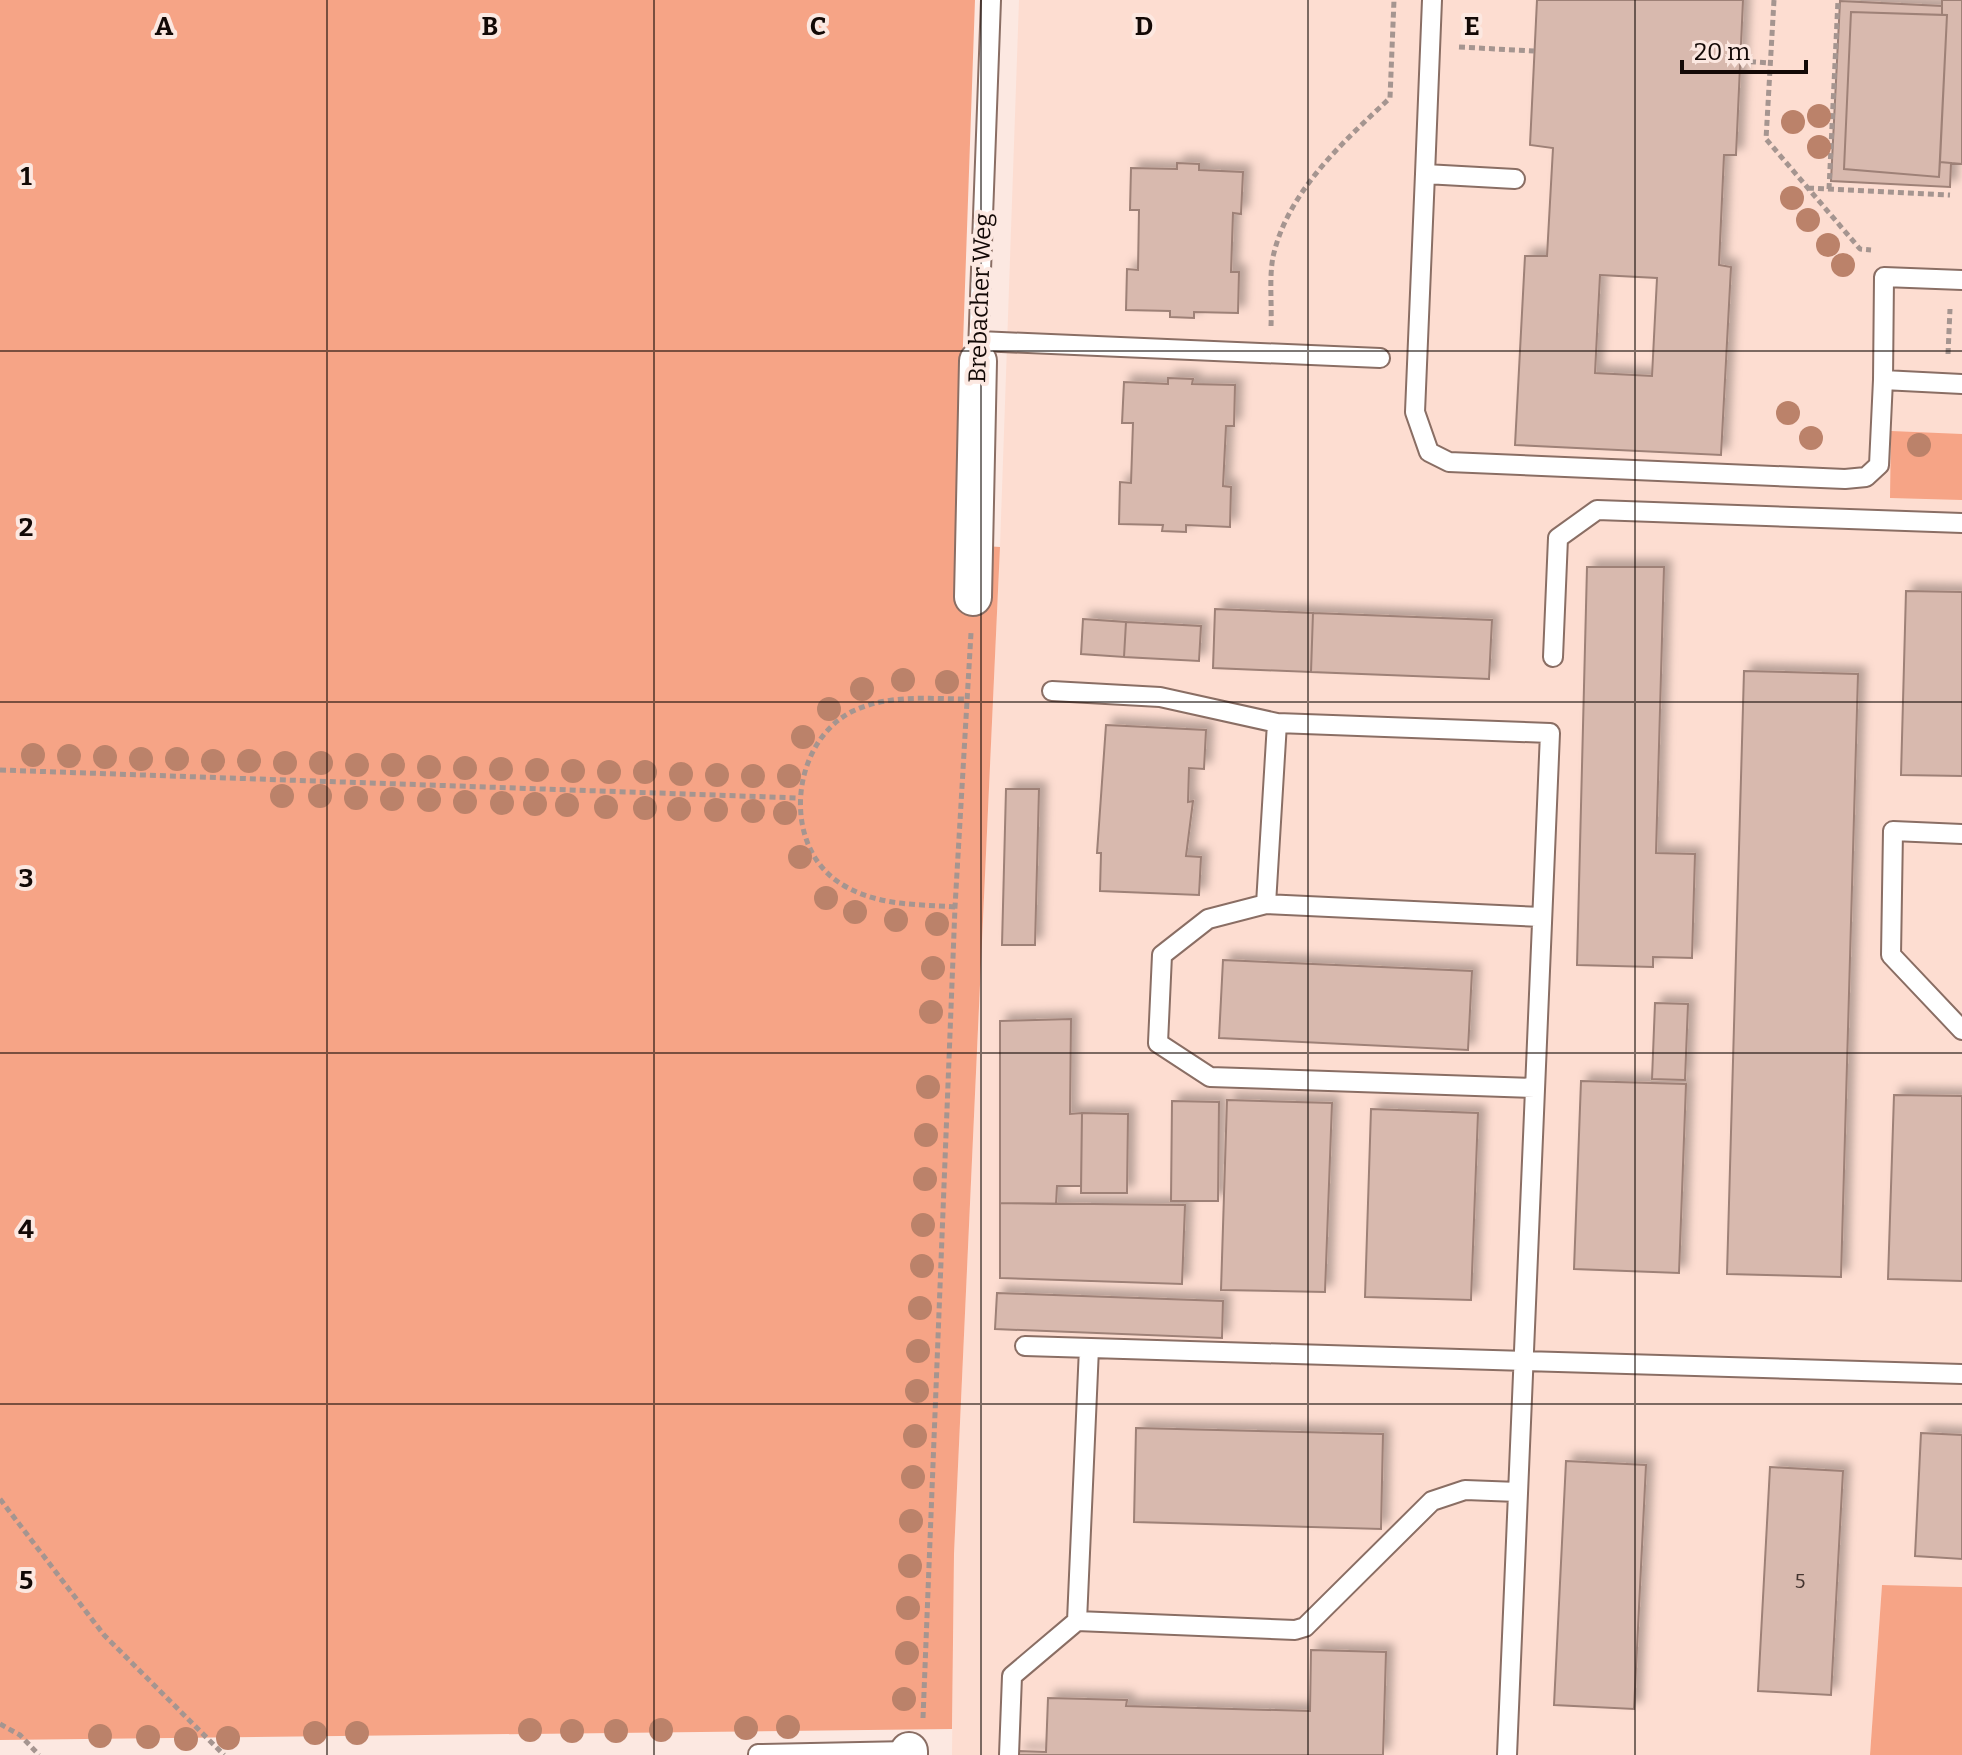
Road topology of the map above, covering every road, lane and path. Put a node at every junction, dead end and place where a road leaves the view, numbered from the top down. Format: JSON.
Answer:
{"nodes":[{"id":1,"x":991,"y":0,"type":"edge"},
{"id":2,"x":1394,"y":0,"type":"edge"},
{"id":3,"x":1432,"y":0,"type":"edge"},
{"id":4,"x":1774,"y":0,"type":"edge"},
{"id":5,"x":1838,"y":0,"type":"edge"},
{"id":6,"x":1740,"y":61,"type":"dead end"},
{"id":7,"x":1770,"y":63,"type":"junction"},
{"id":8,"x":1425,"y":174,"type":"junction"},
{"id":9,"x":1515,"y":179,"type":"dead end"},
{"id":10,"x":1807,"y":187,"type":"junction"},
{"id":11,"x":1829,"y":189,"type":"junction"},
{"id":12,"x":1950,"y":195,"type":"dead end"},
{"id":13,"x":1884,"y":277,"type":"junction"},
{"id":14,"x":1962,"y":280,"type":"edge"},
{"id":15,"x":1950,"y":309,"type":"dead end"},
{"id":16,"x":978,"y":351,"type":"junction"},
{"id":17,"x":1271,"y":353,"type":"junction"},
{"id":18,"x":1380,"y":358,"type":"dead end"},
{"id":19,"x":1948,"y":358,"type":"dead end"},
{"id":20,"x":1883,"y":380,"type":"junction"},
{"id":21,"x":1962,"y":384,"type":"edge"},
{"id":22,"x":1962,"y":523,"type":"edge"},
{"id":23,"x":973,"y":597,"type":"joint"},
{"id":24,"x":1553,"y":657,"type":"dead end"},
{"id":25,"x":1052,"y":691,"type":"dead end"},
{"id":26,"x":967,"y":699,"type":"junction"},
{"id":27,"x":1277,"y":723,"type":"junction"},
{"id":28,"x":0,"y":770,"type":"edge"},
{"id":29,"x":799,"y":798,"type":"junction"},
{"id":30,"x":1962,"y":834,"type":"edge"},
{"id":31,"x":1266,"y":904,"type":"junction"},
{"id":32,"x":955,"y":907,"type":"junction"},
{"id":33,"x":1542,"y":917,"type":"junction"},
{"id":34,"x":1962,"y":1030,"type":"edge"},
{"id":35,"x":1535,"y":1088,"type":"junction"},
{"id":36,"x":1025,"y":1346,"type":"dead end"},
{"id":37,"x":1089,"y":1348,"type":"junction"},
{"id":38,"x":1524,"y":1361,"type":"junction"},
{"id":39,"x":1962,"y":1374,"type":"edge"},
{"id":40,"x":1518,"y":1492,"type":"junction"},
{"id":41,"x":0,"y":1499,"type":"edge"},
{"id":42,"x":1077,"y":1621,"type":"junction"},
{"id":43,"x":0,"y":1724,"type":"edge"},
{"id":44,"x":909,"y":1753,"type":"edge"},
{"id":45,"x":758,"y":1754,"type":"edge"},
{"id":46,"x":812,"y":1754,"type":"edge"},
{"id":47,"x":39,"y":1755,"type":"edge"},
{"id":48,"x":224,"y":1755,"type":"edge"},
{"id":49,"x":1009,"y":1755,"type":"edge"},
{"id":50,"x":1507,"y":1755,"type":"edge"}],
"edges":[{"from":1,"to":16,"type":"lane","name":"Brebacher Weg"},
{"from":2,"to":17,"type":"path"},
{"from":3,"to":8,"type":"lane"},
{"from":4,"to":7,"type":"path"},
{"from":5,"to":11,"type":"path"},
{"from":6,"to":7,"type":"path"},
{"from":7,"to":10,"type":"path"},
{"from":8,"to":9,"type":"lane"},
{"from":8,"to":20,"type":"lane"},
{"from":10,"to":11,"type":"path"},
{"from":10,"to":13,"type":"path"},
{"from":11,"to":12,"type":"path"},
{"from":13,"to":14,"type":"lane"},
{"from":13,"to":20,"type":"lane"},
{"from":15,"to":19,"type":"path"},
{"from":16,"to":17,"type":"lane"},
{"from":16,"to":23,"type":"street","name":"Brebacher Weg"},
{"from":17,"to":18,"type":"lane"},
{"from":20,"to":21,"type":"lane"},
{"from":22,"to":24,"type":"lane"},
{"from":23,"to":26,"type":"path"},
{"from":25,"to":27,"type":"lane"},
{"from":26,"to":29,"type":"path"},
{"from":26,"to":32,"type":"path"},
{"from":27,"to":31,"type":"lane"},
{"from":27,"to":33,"type":"lane"},
{"from":28,"to":29,"type":"path"},
{"from":29,"to":32,"type":"path"},
{"from":30,"to":34,"type":"lane"},
{"from":31,"to":33,"type":"lane"},
{"from":31,"to":35,"type":"lane"},
{"from":32,"to":44,"type":"path"},
{"from":33,"to":35,"type":"lane"},
{"from":35,"to":38,"type":"lane"},
{"from":36,"to":37,"type":"lane"},
{"from":37,"to":38,"type":"lane"},
{"from":37,"to":42,"type":"lane"},
{"from":38,"to":39,"type":"lane"},
{"from":38,"to":40,"type":"lane"},
{"from":40,"to":42,"type":"lane"},
{"from":40,"to":50,"type":"lane"},
{"from":41,"to":48,"type":"path"},
{"from":42,"to":49,"type":"lane"},
{"from":43,"to":47,"type":"path"},
{"from":44,"to":46,"type":"lane"},
{"from":45,"to":46,"type":"lane"}]}
